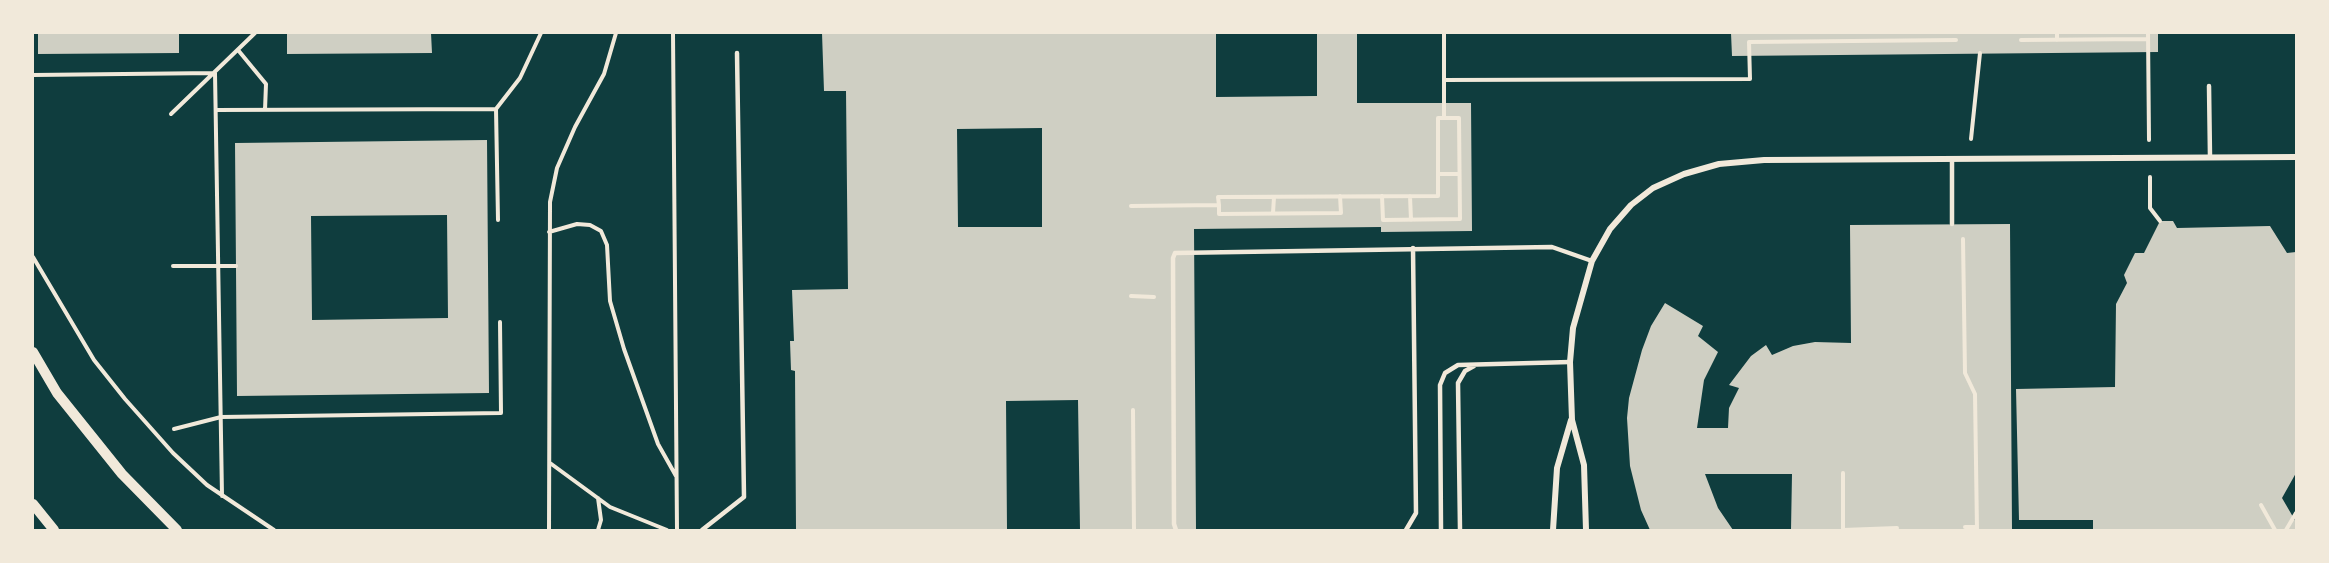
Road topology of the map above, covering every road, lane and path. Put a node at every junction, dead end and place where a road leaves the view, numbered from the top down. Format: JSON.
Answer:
{"nodes":[{"id":1,"x":255,"y":33,"type":"edge"},
{"id":2,"x":541,"y":33,"type":"edge"},
{"id":3,"x":616,"y":33,"type":"edge"},
{"id":4,"x":673,"y":33,"type":"edge"},
{"id":5,"x":1444,"y":33,"type":"edge"},
{"id":6,"x":2057,"y":33,"type":"edge"},
{"id":7,"x":2148,"y":33,"type":"edge"},
{"id":8,"x":2148,"y":39,"type":"junction"},
{"id":9,"x":1956,"y":40,"type":"dead end"},
{"id":10,"x":2021,"y":40,"type":"dead end"},
{"id":11,"x":2057,"y":40,"type":"junction"},
{"id":12,"x":238,"y":50,"type":"junction"},
{"id":13,"x":737,"y":53,"type":"dead end"},
{"id":14,"x":215,"y":73,"type":"junction"},
{"id":15,"x":33,"y":75,"type":"edge"},
{"id":16,"x":1444,"y":80,"type":"junction"},
{"id":17,"x":2209,"y":86,"type":"dead end"},
{"id":18,"x":496,"y":109,"type":"junction"},
{"id":19,"x":216,"y":110,"type":"junction"},
{"id":20,"x":266,"y":110,"type":"junction"},
{"id":21,"x":171,"y":114,"type":"dead end"},
{"id":22,"x":1444,"y":118,"type":"junction"},
{"id":23,"x":2150,"y":152,"type":"dead end"},
{"id":24,"x":2210,"y":157,"type":"junction"},
{"id":25,"x":2296,"y":157,"type":"edge"},
{"id":26,"x":1952,"y":159,"type":"junction"},
{"id":27,"x":1438,"y":174,"type":"junction"},
{"id":28,"x":1459,"y":174,"type":"junction"},
{"id":29,"x":2150,"y":174,"type":"dead end"},
{"id":30,"x":1274,"y":196,"type":"junction"},
{"id":31,"x":1340,"y":196,"type":"junction"},
{"id":32,"x":1382,"y":196,"type":"junction"},
{"id":33,"x":1410,"y":196,"type":"junction"},
{"id":34,"x":1219,"y":205,"type":"junction"},
{"id":35,"x":1131,"y":206,"type":"dead end"},
{"id":36,"x":1273,"y":213,"type":"junction"},
{"id":37,"x":498,"y":220,"type":"dead end"},
{"id":38,"x":1410,"y":220,"type":"junction"},
{"id":39,"x":2160,"y":221,"type":"dead end"},
{"id":40,"x":1952,"y":224,"type":"dead end"},
{"id":41,"x":549,"y":232,"type":"junction"},
{"id":42,"x":1963,"y":242,"type":"dead end"},
{"id":43,"x":1413,"y":248,"type":"junction"},
{"id":44,"x":33,"y":257,"type":"edge"},
{"id":45,"x":1592,"y":261,"type":"junction"},
{"id":46,"x":173,"y":266,"type":"dead end"},
{"id":47,"x":218,"y":266,"type":"junction"},
{"id":48,"x":236,"y":266,"type":"dead end"},
{"id":49,"x":500,"y":322,"type":"dead end"},
{"id":50,"x":33,"y":352,"type":"edge"},
{"id":51,"x":1570,"y":362,"type":"junction"},
{"id":52,"x":1477,"y":364,"type":"junction"},
{"id":53,"x":1132,"y":410,"type":"dead end"},
{"id":54,"x":221,"y":417,"type":"junction"},
{"id":55,"x":1572,"y":420,"type":"junction"},
{"id":56,"x":174,"y":429,"type":"dead end"},
{"id":57,"x":550,"y":463,"type":"junction"},
{"id":58,"x":1843,"y":473,"type":"dead end"},
{"id":59,"x":677,"y":478,"type":"junction"},
{"id":60,"x":222,"y":496,"type":"junction"},
{"id":61,"x":598,"y":497,"type":"junction"},
{"id":62,"x":33,"y":504,"type":"edge"},
{"id":63,"x":2260,"y":505,"type":"dead end"},
{"id":64,"x":2296,"y":513,"type":"edge"},
{"id":65,"x":1965,"y":527,"type":"dead end"},
{"id":66,"x":1897,"y":528,"type":"dead end"},
{"id":67,"x":1977,"y":528,"type":"edge"},
{"id":68,"x":549,"y":529,"type":"edge"},
{"id":69,"x":54,"y":530,"type":"edge"},
{"id":70,"x":177,"y":530,"type":"edge"},
{"id":71,"x":274,"y":530,"type":"edge"},
{"id":72,"x":598,"y":530,"type":"edge"},
{"id":73,"x":667,"y":530,"type":"edge"},
{"id":74,"x":677,"y":530,"type":"edge"},
{"id":75,"x":702,"y":530,"type":"edge"},
{"id":76,"x":1134,"y":530,"type":"edge"},
{"id":77,"x":1176,"y":530,"type":"edge"},
{"id":78,"x":1406,"y":530,"type":"edge"},
{"id":79,"x":1441,"y":530,"type":"edge"},
{"id":80,"x":1460,"y":530,"type":"edge"},
{"id":81,"x":1553,"y":530,"type":"edge"},
{"id":82,"x":1586,"y":530,"type":"edge"},
{"id":83,"x":1843,"y":530,"type":"edge"},
{"id":84,"x":2275,"y":530,"type":"edge"},
{"id":85,"x":2286,"y":530,"type":"edge"}],
"edges":[{"from":1,"to":12,"type":"path"},
{"from":2,"to":18,"type":"path"},
{"from":3,"to":41,"type":"path"},
{"from":4,"to":59,"type":"path"},
{"from":5,"to":16,"type":"path"},
{"from":6,"to":11,"type":"path"},
{"from":7,"to":8,"type":"path"},
{"from":8,"to":11,"type":"path"},
{"from":8,"to":23,"type":"path"},
{"from":9,"to":16,"type":"path"},
{"from":10,"to":11,"type":"path"},
{"from":12,"to":14,"type":"path"},
{"from":12,"to":20,"type":"path"},
{"from":13,"to":75,"type":"lane"},
{"from":14,"to":15,"type":"path"},
{"from":14,"to":19,"type":"path"},
{"from":14,"to":21,"type":"path"},
{"from":16,"to":22,"type":"path"},
{"from":17,"to":24,"type":"lane"},
{"from":18,"to":20,"type":"path"},
{"from":18,"to":37,"type":"path"},
{"from":19,"to":20,"type":"path"},
{"from":19,"to":47,"type":"path"},
{"from":22,"to":27,"type":"path"},
{"from":22,"to":28,"type":"path"},
{"from":24,"to":25,"type":"street"},
{"from":24,"to":26,"type":"street"},
{"from":26,"to":40,"type":"lane"},
{"from":26,"to":45,"type":"street"},
{"from":27,"to":28,"type":"path"},
{"from":27,"to":33,"type":"path"},
{"from":28,"to":38,"type":"path"},
{"from":29,"to":39,"type":"path"},
{"from":30,"to":31,"type":"path"},
{"from":30,"to":34,"type":"path"},
{"from":30,"to":36,"type":"path"},
{"from":31,"to":32,"type":"path"},
{"from":31,"to":36,"type":"path"},
{"from":32,"to":33,"type":"path"},
{"from":32,"to":38,"type":"path"},
{"from":33,"to":38,"type":"path"},
{"from":34,"to":35,"type":"path"},
{"from":34,"to":36,"type":"path"},
{"from":41,"to":57,"type":"path"},
{"from":41,"to":59,"type":"path"},
{"from":42,"to":67,"type":"path"},
{"from":43,"to":45,"type":"lane"},
{"from":43,"to":77,"type":"lane"},
{"from":43,"to":78,"type":"lane"},
{"from":44,"to":60,"type":"path"},
{"from":45,"to":51,"type":"street"},
{"from":46,"to":47,"type":"path"},
{"from":47,"to":48,"type":"path"},
{"from":47,"to":54,"type":"path"},
{"from":49,"to":54,"type":"path"},
{"from":50,"to":70,"type":"street"},
{"from":51,"to":52,"type":"lane"},
{"from":51,"to":55,"type":"street"},
{"from":52,"to":79,"type":"lane"},
{"from":52,"to":80,"type":"lane"},
{"from":53,"to":76,"type":"path"},
{"from":54,"to":56,"type":"path"},
{"from":54,"to":60,"type":"path"},
{"from":55,"to":81,"type":"street"},
{"from":55,"to":82,"type":"street"},
{"from":57,"to":61,"type":"path"},
{"from":57,"to":68,"type":"path"},
{"from":58,"to":83,"type":"path"},
{"from":59,"to":74,"type":"path"},
{"from":60,"to":71,"type":"path"},
{"from":61,"to":72,"type":"path"},
{"from":61,"to":73,"type":"path"},
{"from":62,"to":69,"type":"street"},
{"from":63,"to":84,"type":"path"},
{"from":64,"to":85,"type":"path"},
{"from":65,"to":67,"type":"path"},
{"from":66,"to":83,"type":"path"}]}
